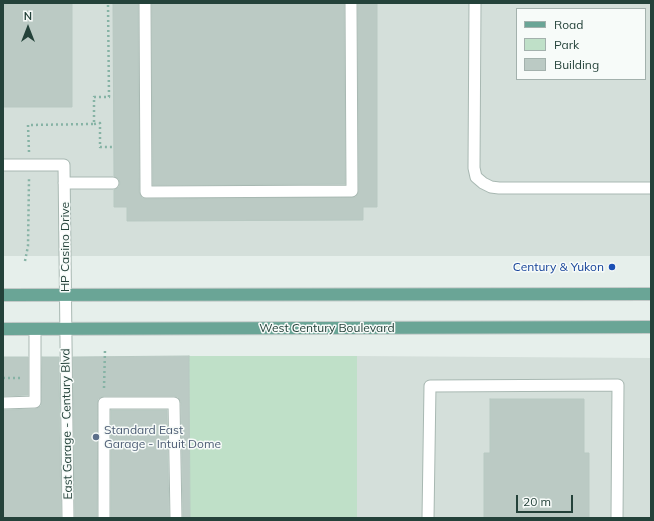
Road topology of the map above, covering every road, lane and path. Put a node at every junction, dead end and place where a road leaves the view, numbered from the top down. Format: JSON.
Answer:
{"nodes":[{"id":1,"x":108,"y":3,"type":"edge"},
{"id":2,"x":145,"y":3,"type":"edge"},
{"id":3,"x":351,"y":3,"type":"edge"},
{"id":4,"x":475,"y":3,"type":"edge"},
{"id":5,"x":94,"y":124,"type":"junction"},
{"id":6,"x":114,"y":147,"type":"dead end"},
{"id":7,"x":3,"y":165,"type":"edge"},
{"id":8,"x":29,"y":165,"type":"junction"},
{"id":9,"x":64,"y":184,"type":"junction"},
{"id":10,"x":114,"y":184,"type":"dead end"},
{"id":11,"x":651,"y":188,"type":"edge"},
{"id":12,"x":25,"y":261,"type":"dead end"},
{"id":13,"x":651,"y":294,"type":"edge"},
{"id":14,"x":3,"y":295,"type":"edge"},
{"id":15,"x":65,"y":295,"type":"junction"},
{"id":16,"x":651,"y":327,"type":"edge"},
{"id":17,"x":3,"y":330,"type":"edge"},
{"id":18,"x":35,"y":330,"type":"junction"},
{"id":19,"x":65,"y":330,"type":"junction"},
{"id":20,"x":105,"y":350,"type":"dead end"},
{"id":21,"x":3,"y":403,"type":"edge"},
{"id":22,"x":104,"y":403,"type":"junction"},
{"id":23,"x":68,"y":518,"type":"edge"},
{"id":24,"x":104,"y":518,"type":"edge"},
{"id":25,"x":176,"y":518,"type":"edge"},
{"id":26,"x":428,"y":518,"type":"edge"},
{"id":27,"x":617,"y":518,"type":"edge"}],
"edges":[{"from":1,"to":5,"type":"path"},
{"from":2,"to":3,"type":"lane"},
{"from":4,"to":11,"type":"lane"},
{"from":5,"to":6,"type":"path"},
{"from":5,"to":8,"type":"path"},
{"from":7,"to":8,"type":"lane"},
{"from":8,"to":9,"type":"lane","name":"HP Casino Drive"},
{"from":8,"to":12,"type":"path"},
{"from":9,"to":10,"type":"lane"},
{"from":9,"to":15,"type":"lane","name":"HP Casino Drive"},
{"from":13,"to":15,"type":"main road"},
{"from":14,"to":15,"type":"main road"},
{"from":15,"to":19,"type":"lane","name":"HP Casino Drive"},
{"from":16,"to":19,"type":"main road","name":"West Century Boulevard"},
{"from":17,"to":18,"type":"main road","name":"West Century Boulevard"},
{"from":18,"to":19,"type":"main road","name":"West Century Boulevard"},
{"from":18,"to":21,"type":"lane"},
{"from":19,"to":23,"type":"lane","name":"East Garage - Century Blvd"},
{"from":20,"to":22,"type":"path"},
{"from":22,"to":24,"type":"lane"},
{"from":22,"to":25,"type":"lane"},
{"from":26,"to":27,"type":"lane"}]}
